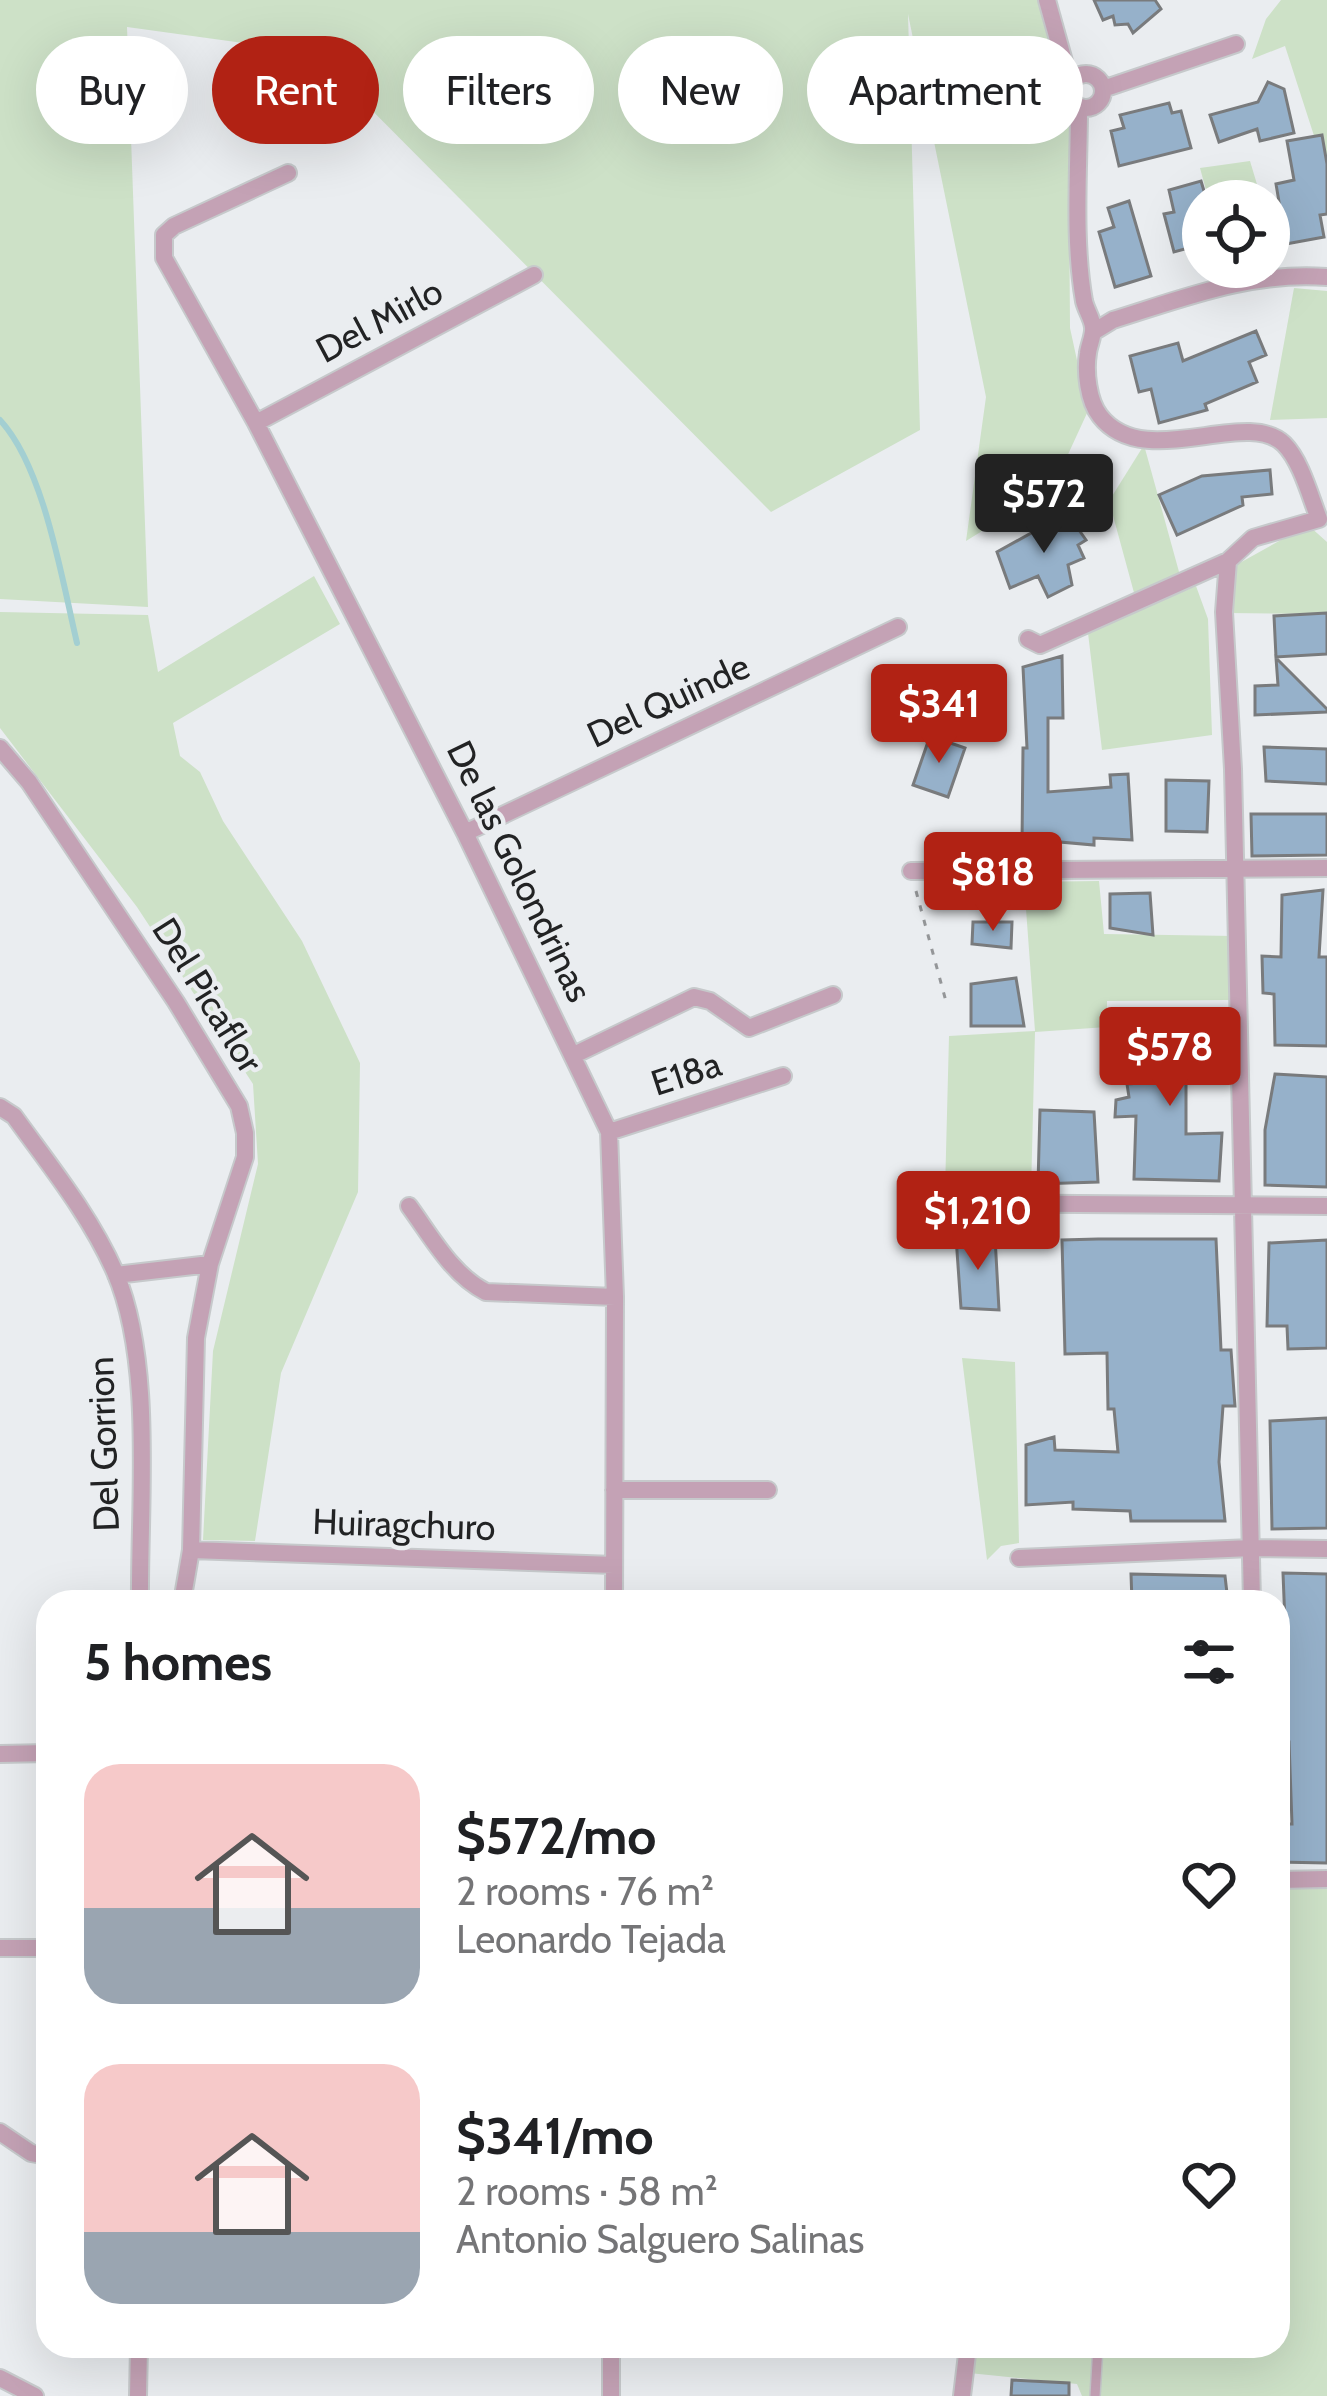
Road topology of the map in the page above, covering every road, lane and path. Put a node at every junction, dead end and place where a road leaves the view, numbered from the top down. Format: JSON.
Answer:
{"nodes":[{"id":1,"x":1047,"y":0,"type":"edge"},
{"id":2,"x":1057,"y":36,"type":"edge"},
{"id":3,"x":1236,"y":44,"type":"dead end"},
{"id":4,"x":1083,"y":74,"type":"edge"},
{"id":5,"x":1103,"y":89,"type":"junction"},
{"id":6,"x":1083,"y":106,"type":"edge"},
{"id":7,"x":1079,"y":144,"type":"edge"},
{"id":8,"x":288,"y":173,"type":"dead end"},
{"id":9,"x":534,"y":275,"type":"dead end"},
{"id":10,"x":1327,"y":277,"type":"edge"},
{"id":11,"x":1094,"y":331,"type":"junction"},
{"id":12,"x":256,"y":423,"type":"junction"},
{"id":13,"x":1323,"y":521,"type":"edge"},
{"id":14,"x":1228,"y":561,"type":"junction"},
{"id":15,"x":898,"y":626,"type":"dead end"},
{"id":16,"x":1028,"y":639,"type":"dead end"},
{"id":17,"x":0,"y":748,"type":"edge"},
{"id":18,"x":465,"y":833,"type":"junction"},
{"id":19,"x":1327,"y":868,"type":"edge"},
{"id":20,"x":1235,"y":870,"type":"junction"},
{"id":21,"x":911,"y":871,"type":"joint"},
{"id":22,"x":833,"y":994,"type":"dead end"},
{"id":23,"x":947,"y":1005,"type":"dead end"},
{"id":24,"x":574,"y":1055,"type":"junction"},
{"id":25,"x":784,"y":1076,"type":"dead end"},
{"id":26,"x":0,"y":1107,"type":"edge"},
{"id":27,"x":609,"y":1132,"type":"junction"},
{"id":28,"x":962,"y":1203,"type":"dead end"},
{"id":29,"x":409,"y":1206,"type":"dead end"},
{"id":30,"x":1242,"y":1206,"type":"junction"},
{"id":31,"x":1327,"y":1206,"type":"edge"},
{"id":32,"x":210,"y":1264,"type":"junction"},
{"id":33,"x":116,"y":1275,"type":"junction"},
{"id":34,"x":615,"y":1297,"type":"junction"},
{"id":35,"x":614,"y":1490,"type":"junction"},
{"id":36,"x":768,"y":1490,"type":"dead end"},
{"id":37,"x":1251,"y":1548,"type":"junction"},
{"id":38,"x":1327,"y":1549,"type":"edge"},
{"id":39,"x":191,"y":1550,"type":"junction"},
{"id":40,"x":1019,"y":1558,"type":"dead end"},
{"id":41,"x":614,"y":1565,"type":"junction"},
{"id":42,"x":140,"y":1590,"type":"edge"},
{"id":43,"x":184,"y":1590,"type":"edge"},
{"id":44,"x":614,"y":1590,"type":"edge"},
{"id":45,"x":1252,"y":1590,"type":"edge"},
{"id":46,"x":36,"y":1753,"type":"edge"},
{"id":47,"x":0,"y":1754,"type":"edge"},
{"id":48,"x":1327,"y":1879,"type":"edge"},
{"id":49,"x":1290,"y":1880,"type":"edge"},
{"id":50,"x":0,"y":1948,"type":"edge"},
{"id":51,"x":36,"y":1948,"type":"edge"},
{"id":52,"x":0,"y":2132,"type":"edge"},
{"id":53,"x":36,"y":2154,"type":"edge"},
{"id":54,"x":139,"y":2358,"type":"edge"},
{"id":55,"x":611,"y":2358,"type":"edge"},
{"id":56,"x":967,"y":2358,"type":"edge"},
{"id":57,"x":1097,"y":2358,"type":"edge"},
{"id":58,"x":0,"y":2378,"type":"edge"},
{"id":59,"x":35,"y":2396,"type":"edge"},
{"id":60,"x":138,"y":2396,"type":"edge"},
{"id":61,"x":610,"y":2396,"type":"edge"},
{"id":62,"x":962,"y":2396,"type":"edge"},
{"id":63,"x":1095,"y":2396,"type":"edge"}],
"edges":[{"from":1,"to":2,"type":"street"},
{"from":3,"to":5,"type":"street"},
{"from":4,"to":5,"type":"street"},
{"from":5,"to":6,"type":"street"},
{"from":7,"to":11,"type":"street"},
{"from":8,"to":12,"type":"street","name":"De las Golondrinas"},
{"from":9,"to":12,"type":"street","name":"Del Mirlo"},
{"from":10,"to":11,"type":"street"},
{"from":11,"to":13,"type":"street"},
{"from":12,"to":18,"type":"street","name":"De las Golondrinas"},
{"from":13,"to":14,"type":"street"},
{"from":14,"to":16,"type":"street"},
{"from":14,"to":20,"type":"street"},
{"from":15,"to":18,"type":"street","name":"Del Quinde"},
{"from":17,"to":32,"type":"street","name":"Del Picaflor"},
{"from":18,"to":24,"type":"street","name":"De las Golondrinas"},
{"from":19,"to":20,"type":"street"},
{"from":20,"to":21,"type":"street"},
{"from":20,"to":30,"type":"street"},
{"from":21,"to":23,"type":"path"},
{"from":22,"to":24,"type":"street"},
{"from":24,"to":27,"type":"street","name":"De las Golondrinas"},
{"from":25,"to":27,"type":"street","name":"E18a"},
{"from":26,"to":33,"type":"street","name":"Del Gorrion"},
{"from":27,"to":34,"type":"street","name":"De las Golondrinas"},
{"from":28,"to":30,"type":"street"},
{"from":29,"to":34,"type":"street"},
{"from":30,"to":31,"type":"street"},
{"from":30,"to":37,"type":"street"},
{"from":32,"to":33,"type":"street"},
{"from":32,"to":39,"type":"street","name":"Del Picaflor"},
{"from":33,"to":42,"type":"street","name":"Del Gorrion"},
{"from":34,"to":35,"type":"street","name":"De las Golondrinas"},
{"from":35,"to":36,"type":"street"},
{"from":35,"to":41,"type":"street","name":"De las Golondrinas"},
{"from":37,"to":38,"type":"street"},
{"from":37,"to":40,"type":"street"},
{"from":37,"to":45,"type":"street"},
{"from":39,"to":41,"type":"street","name":"Huiragchuro"},
{"from":39,"to":43,"type":"street","name":"Del Picaflor"},
{"from":41,"to":44,"type":"street","name":"De las Golondrinas"},
{"from":46,"to":47,"type":"street"},
{"from":48,"to":49,"type":"street"},
{"from":50,"to":51,"type":"street"},
{"from":52,"to":53,"type":"street"},
{"from":54,"to":60,"type":"street"},
{"from":55,"to":61,"type":"street"},
{"from":56,"to":62,"type":"street"},
{"from":57,"to":63,"type":"lane"},
{"from":58,"to":59,"type":"street"}]}
